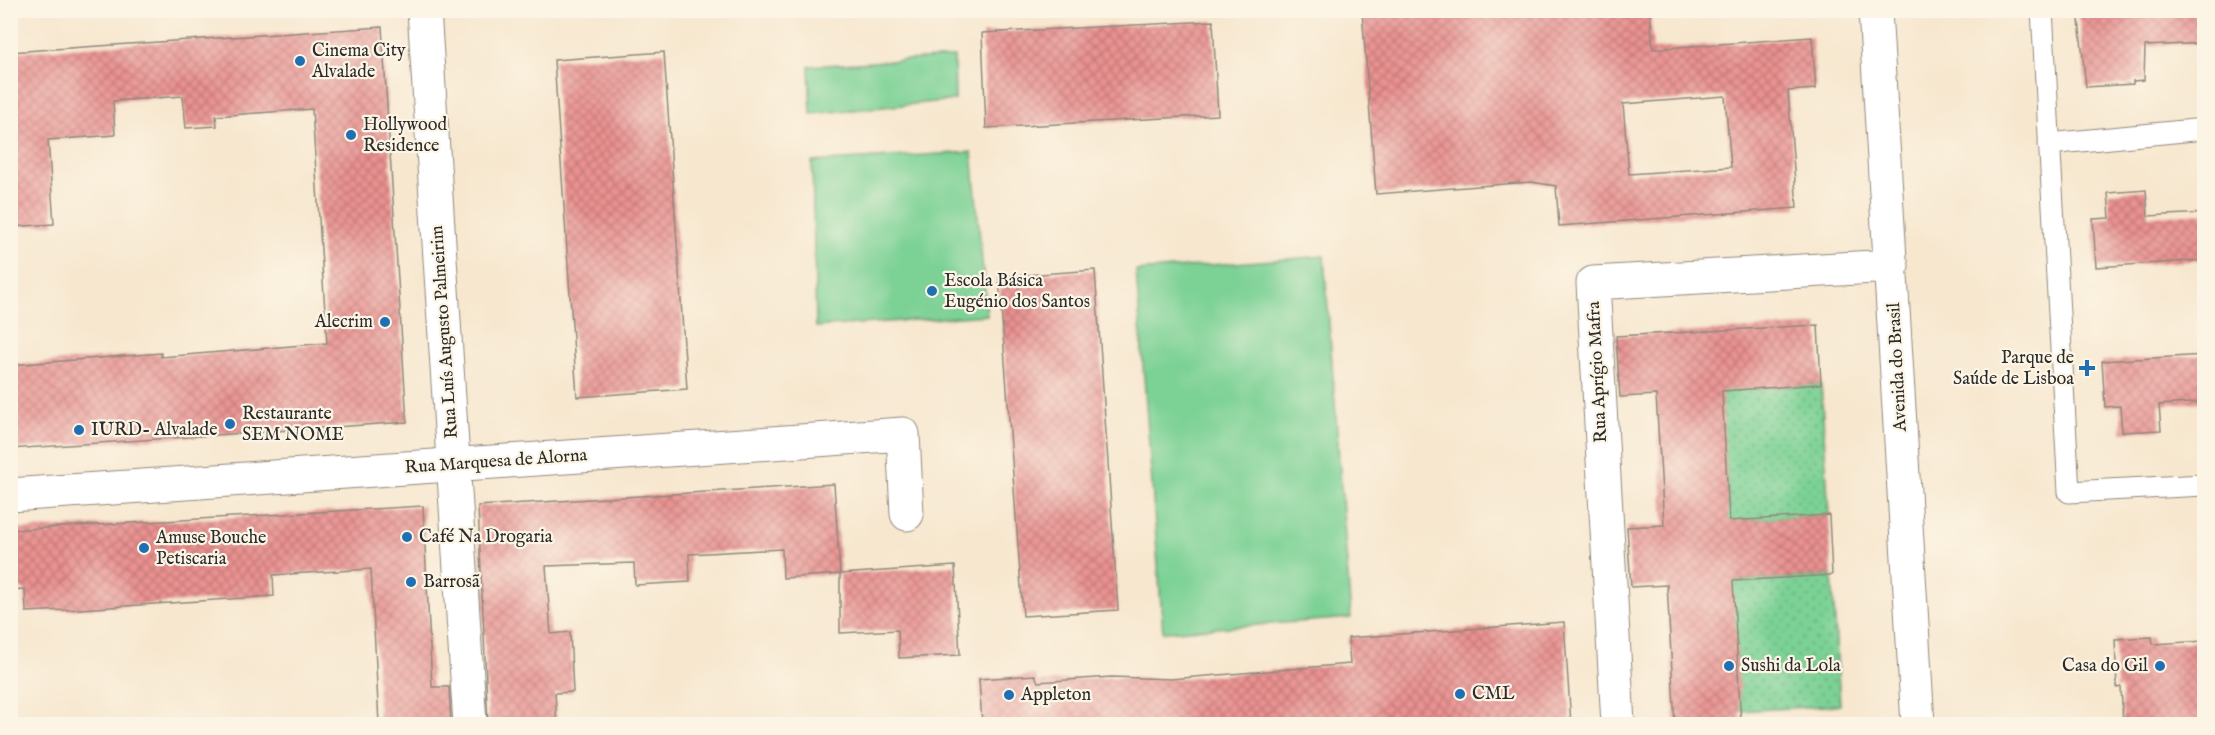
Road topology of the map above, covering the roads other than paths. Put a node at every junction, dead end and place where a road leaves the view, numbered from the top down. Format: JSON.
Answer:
{"nodes":[{"id":1,"x":424,"y":10,"type":"edge"},
{"id":2,"x":1875,"y":10,"type":"edge"},
{"id":3,"x":2042,"y":10,"type":"edge"},
{"id":4,"x":2205,"y":129,"type":"edge"},
{"id":5,"x":2049,"y":144,"type":"junction"},
{"id":6,"x":1892,"y":266,"type":"junction"},
{"id":7,"x":454,"y":465,"type":"junction"},
{"id":8,"x":2205,"y":486,"type":"edge"},
{"id":9,"x":10,"y":495,"type":"edge"},
{"id":10,"x":908,"y":514,"type":"dead end"},
{"id":11,"x":470,"y":724,"type":"edge"},
{"id":12,"x":1618,"y":724,"type":"edge"},
{"id":13,"x":1918,"y":724,"type":"edge"}],
"edges":[{"from":1,"to":7,"type":"street","name":"Rua Luís Augusto Palmeirim"},
{"from":2,"to":6,"type":"street","name":"Avenida do Brasil"},
{"from":3,"to":5,"type":"lane"},
{"from":4,"to":5,"type":"lane"},
{"from":5,"to":8,"type":"lane"},
{"from":6,"to":12,"type":"street","name":"Rua Aprígio Mafra"},
{"from":6,"to":13,"type":"street","name":"Avenida do Brasil"},
{"from":7,"to":9,"type":"street","name":"Rua Marquesa de Alorna"},
{"from":7,"to":10,"type":"street","name":"Rua Marquesa de Alorna"},
{"from":7,"to":11,"type":"street","name":"Rua Luís Augusto Palmeirim"}]}
